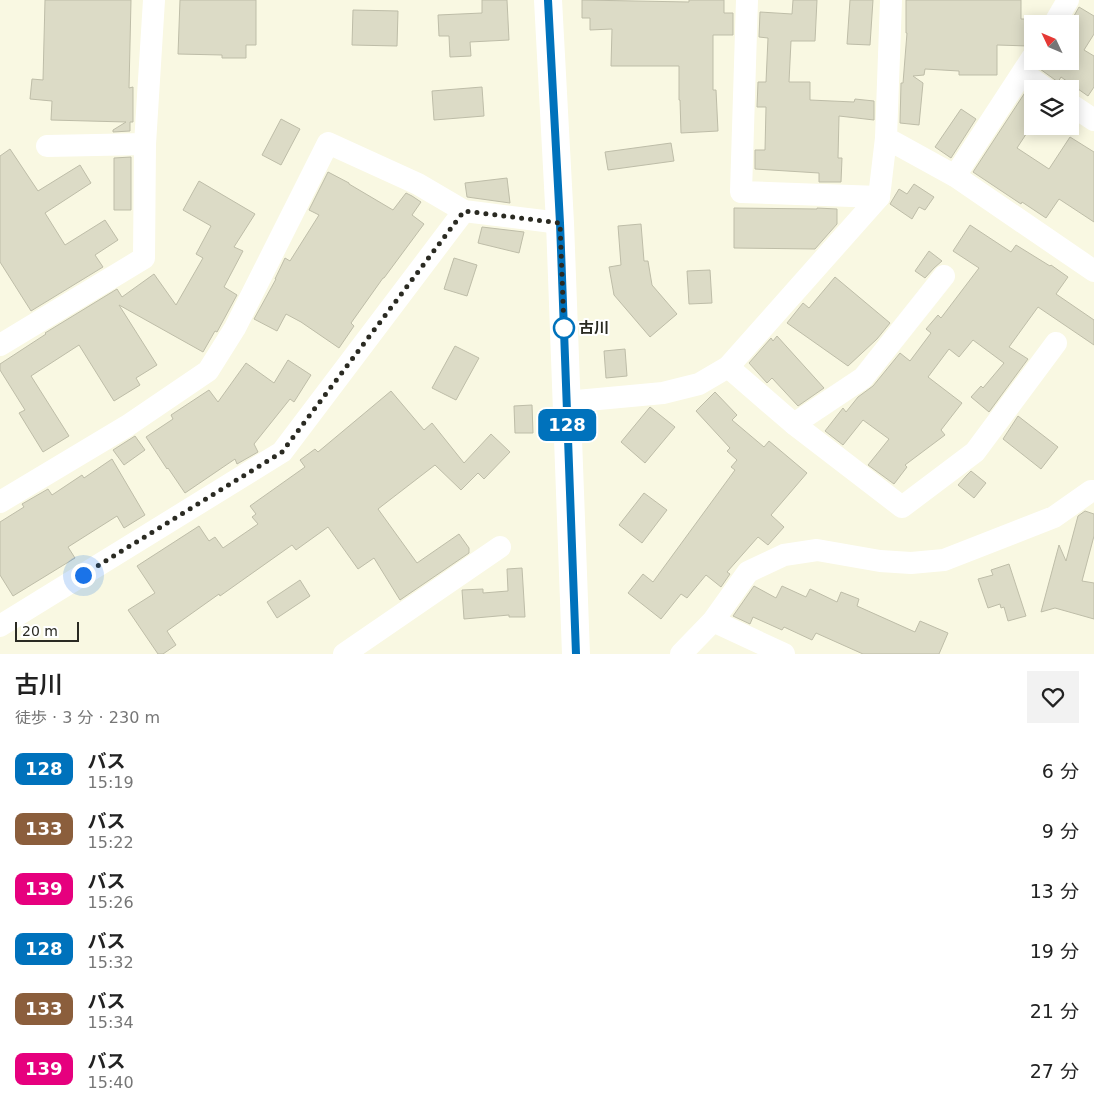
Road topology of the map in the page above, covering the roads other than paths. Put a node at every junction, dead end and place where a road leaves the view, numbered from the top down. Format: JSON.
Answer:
{"nodes":[{"id":1,"x":154,"y":0,"type":"edge"},
{"id":2,"x":548,"y":0,"type":"edge"},
{"id":3,"x":747,"y":0,"type":"edge"},
{"id":4,"x":892,"y":0,"type":"edge"},
{"id":5,"x":1068,"y":0,"type":"edge"},
{"id":6,"x":1059,"y":15,"type":"edge"},
{"id":7,"x":1025,"y":70,"type":"edge"},
{"id":8,"x":1031,"y":70,"type":"edge"},
{"id":9,"x":1039,"y":80,"type":"edge"},
{"id":10,"x":1079,"y":110,"type":"edge"},
{"id":11,"x":1094,"y":120,"type":"edge"},
{"id":12,"x":886,"y":138,"type":"junction"},
{"id":13,"x":145,"y":144,"type":"junction"},
{"id":14,"x":47,"y":146,"type":"dead end"},
{"id":15,"x":955,"y":176,"type":"junction"},
{"id":16,"x":879,"y":197,"type":"junction"},
{"id":17,"x":464,"y":211,"type":"junction"},
{"id":18,"x":560,"y":223,"type":"junction"},
{"id":19,"x":1094,"y":271,"type":"edge"},
{"id":20,"x":944,"y":276,"type":"dead end"},
{"id":21,"x":1056,"y":343,"type":"dead end"},
{"id":22,"x":0,"y":345,"type":"edge"},
{"id":23,"x":728,"y":367,"type":"junction"},
{"id":24,"x":566,"y":402,"type":"junction"},
{"id":25,"x":794,"y":424,"type":"junction"},
{"id":26,"x":1094,"y":491,"type":"edge"},
{"id":27,"x":0,"y":502,"type":"edge"},
{"id":28,"x":500,"y":548,"type":"dead end"},
{"id":29,"x":713,"y":621,"type":"junction"},
{"id":30,"x":0,"y":626,"type":"edge"},
{"id":31,"x":344,"y":654,"type":"edge"},
{"id":32,"x":576,"y":654,"type":"edge"},
{"id":33,"x":681,"y":654,"type":"edge"},
{"id":34,"x":784,"y":654,"type":"edge"}],
"edges":[{"from":1,"to":13,"type":"street"},
{"from":2,"to":18,"type":"main road"},
{"from":3,"to":16,"type":"street"},
{"from":4,"to":12,"type":"street"},
{"from":5,"to":6,"type":"street"},
{"from":7,"to":15,"type":"street"},
{"from":8,"to":9,"type":"street"},
{"from":10,"to":11,"type":"street"},
{"from":12,"to":15,"type":"street"},
{"from":12,"to":16,"type":"street"},
{"from":13,"to":14,"type":"street"},
{"from":13,"to":22,"type":"street"},
{"from":15,"to":19,"type":"street"},
{"from":16,"to":23,"type":"street"},
{"from":17,"to":18,"type":"street"},
{"from":17,"to":27,"type":"street"},
{"from":17,"to":30,"type":"street"},
{"from":18,"to":24,"type":"main road"},
{"from":20,"to":25,"type":"street"},
{"from":21,"to":25,"type":"street"},
{"from":23,"to":24,"type":"street"},
{"from":23,"to":25,"type":"street"},
{"from":24,"to":32,"type":"main road"},
{"from":26,"to":29,"type":"street"},
{"from":28,"to":31,"type":"street"},
{"from":29,"to":33,"type":"street"},
{"from":29,"to":34,"type":"street"}]}
